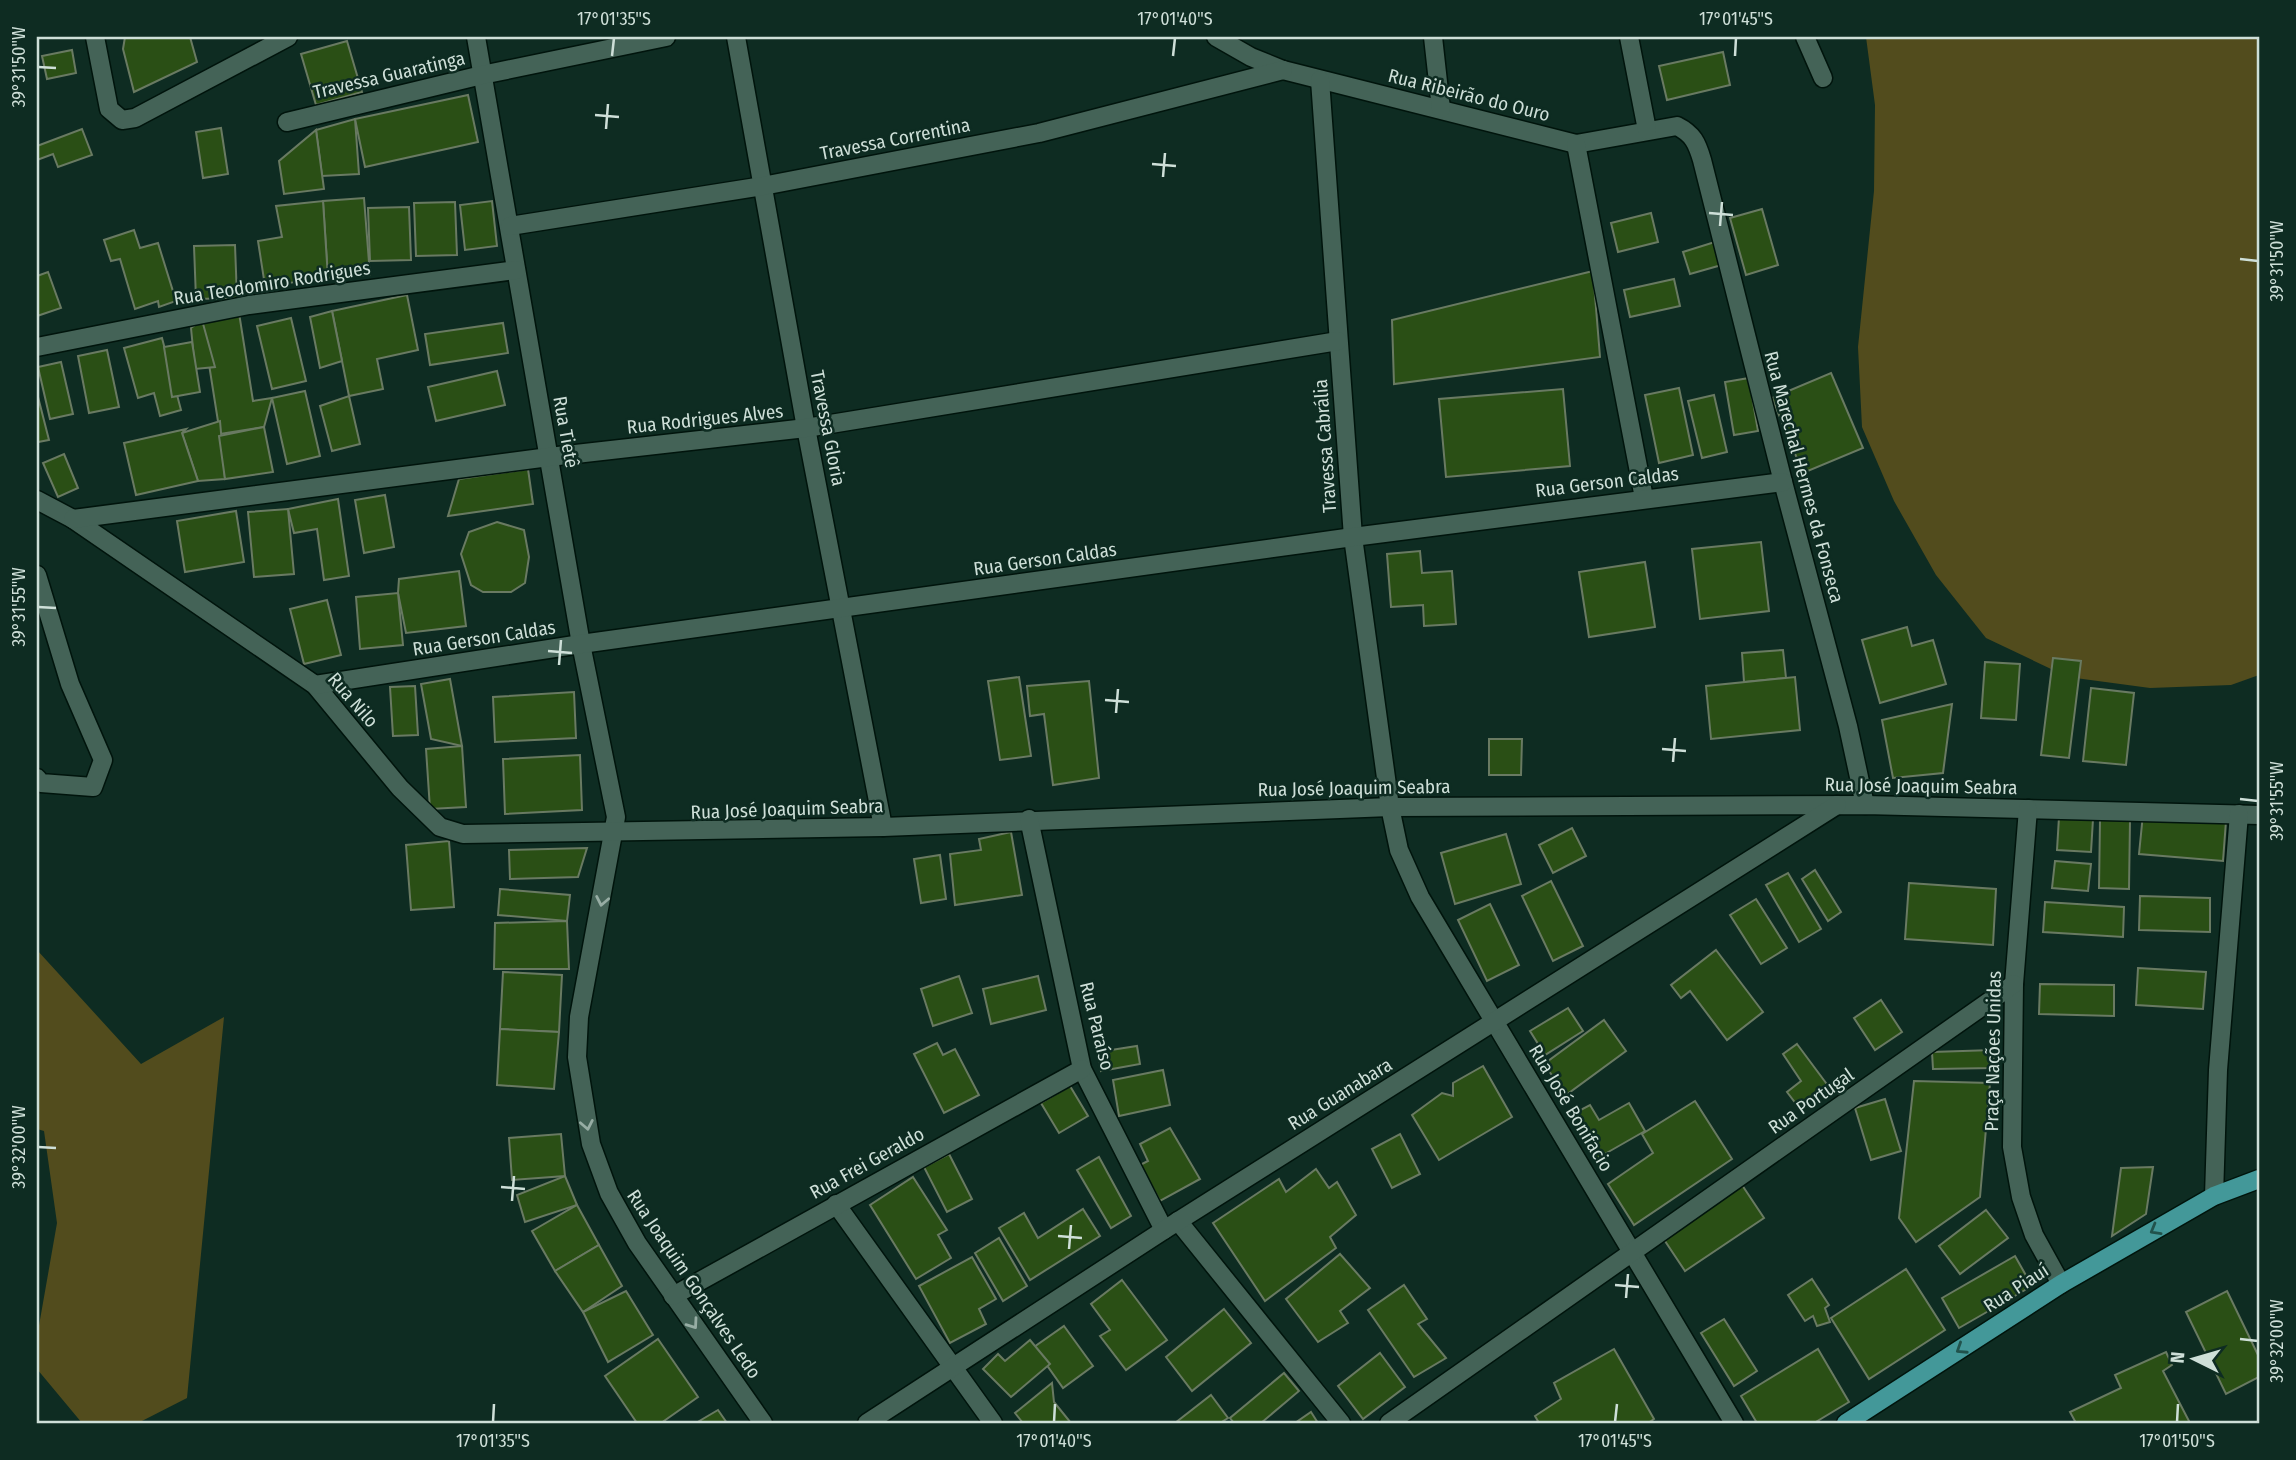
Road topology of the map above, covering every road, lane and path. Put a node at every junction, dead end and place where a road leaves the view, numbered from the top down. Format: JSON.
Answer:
{"nodes":[{"id":1,"x":95,"y":37,"type":"edge"},
{"id":2,"x":288,"y":37,"type":"edge"},
{"id":3,"x":476,"y":37,"type":"edge"},
{"id":4,"x":666,"y":37,"type":"edge"},
{"id":5,"x":736,"y":37,"type":"edge"},
{"id":6,"x":1216,"y":37,"type":"edge"},
{"id":7,"x":1248,"y":37,"type":"edge"},
{"id":8,"x":1433,"y":37,"type":"edge"},
{"id":9,"x":1629,"y":37,"type":"edge"},
{"id":10,"x":1805,"y":37,"type":"edge"},
{"id":11,"x":1251,"y":57,"type":"junction"},
{"id":12,"x":1283,"y":70,"type":"junction"},
{"id":13,"x":482,"y":75,"type":"junction"},
{"id":14,"x":1823,"y":78,"type":"dead end"},
{"id":15,"x":1320,"y":80,"type":"junction"},
{"id":16,"x":1441,"y":110,"type":"junction"},
{"id":17,"x":287,"y":122,"type":"dead end"},
{"id":18,"x":1647,"y":130,"type":"junction"},
{"id":19,"x":1576,"y":144,"type":"junction"},
{"id":20,"x":1702,"y":160,"type":"joint"},
{"id":21,"x":763,"y":186,"type":"junction"},
{"id":22,"x":510,"y":226,"type":"junction"},
{"id":23,"x":516,"y":270,"type":"junction"},
{"id":24,"x":1338,"y":341,"type":"junction"},
{"id":25,"x":37,"y":347,"type":"edge"},
{"id":26,"x":806,"y":428,"type":"junction"},
{"id":27,"x":549,"y":457,"type":"junction"},
{"id":28,"x":1783,"y":482,"type":"junction"},
{"id":29,"x":1644,"y":498,"type":"junction"},
{"id":30,"x":37,"y":500,"type":"edge"},
{"id":31,"x":73,"y":519,"type":"junction"},
{"id":32,"x":1353,"y":537,"type":"junction"},
{"id":33,"x":37,"y":575,"type":"edge"},
{"id":34,"x":842,"y":608,"type":"junction"},
{"id":35,"x":581,"y":644,"type":"junction"},
{"id":36,"x":315,"y":685,"type":"junction"},
{"id":37,"x":37,"y":778,"type":"edge"},
{"id":38,"x":1865,"y":804,"type":"junction"},
{"id":39,"x":1838,"y":805,"type":"junction"},
{"id":40,"x":1390,"y":807,"type":"junction"},
{"id":41,"x":2028,"y":808,"type":"junction"},
{"id":42,"x":2239,"y":814,"type":"junction"},
{"id":43,"x":2259,"y":815,"type":"edge"},
{"id":44,"x":1029,"y":819,"type":"junction"},
{"id":45,"x":883,"y":827,"type":"junction"},
{"id":46,"x":681,"y":833,"type":"joint"},
{"id":47,"x":615,"y":834,"type":"junction"},
{"id":48,"x":2014,"y":984,"type":"junction"},
{"id":49,"x":1495,"y":1021,"type":"junction"},
{"id":50,"x":1082,"y":1069,"type":"junction"},
{"id":51,"x":2259,"y":1179,"type":"edge"},
{"id":52,"x":2214,"y":1196,"type":"junction"},
{"id":53,"x":836,"y":1204,"type":"junction"},
{"id":54,"x":1171,"y":1226,"type":"junction"},
{"id":55,"x":1633,"y":1252,"type":"junction"},
{"id":56,"x":2061,"y":1284,"type":"junction"},
{"id":57,"x":673,"y":1296,"type":"junction"},
{"id":58,"x":951,"y":1367,"type":"junction"},
{"id":59,"x":763,"y":1423,"type":"edge"},
{"id":60,"x":867,"y":1423,"type":"edge"},
{"id":61,"x":993,"y":1423,"type":"edge"},
{"id":62,"x":1341,"y":1423,"type":"edge"},
{"id":63,"x":1389,"y":1423,"type":"edge"},
{"id":64,"x":1734,"y":1423,"type":"edge"},
{"id":65,"x":1846,"y":1423,"type":"edge"}],
"edges":[{"from":1,"to":2,"type":"street"},
{"from":3,"to":13,"type":"street","name":"Rua Tietê"},
{"from":4,"to":13,"type":"street","name":"Travessa Guaratinga"},
{"from":5,"to":21,"type":"street","name":"Travessa Gloria"},
{"from":6,"to":11,"type":"street","name":"Rua Ribeirão do Ouro"},
{"from":7,"to":11,"type":"street"},
{"from":8,"to":16,"type":"street"},
{"from":9,"to":18,"type":"street"},
{"from":10,"to":14,"type":"street"},
{"from":11,"to":12,"type":"street","name":"Rua Ribeirão do Ouro"},
{"from":12,"to":15,"type":"street","name":"Rua Ribeirão do Ouro"},
{"from":12,"to":21,"type":"street","name":"Travessa Correntina"},
{"from":13,"to":17,"type":"street","name":"Travessa Guaratinga"},
{"from":13,"to":22,"type":"street","name":"Rua Tietê"},
{"from":15,"to":16,"type":"street","name":"Rua Ribeirão do Ouro"},
{"from":15,"to":24,"type":"street","name":"Travessa Cabrália"},
{"from":16,"to":19,"type":"street","name":"Rua Ribeirão do Ouro"},
{"from":18,"to":19,"type":"street","name":"Rua Ribeirão do Ouro"},
{"from":18,"to":20,"type":"street","name":"Rua Ribeirão do Ouro"},
{"from":19,"to":29,"type":"street"},
{"from":20,"to":28,"type":"street","name":"Rua Marechal Hermes da Fonseca"},
{"from":21,"to":22,"type":"street","name":"Travessa Correntina"},
{"from":21,"to":26,"type":"street","name":"Travessa Gloria"},
{"from":22,"to":23,"type":"street","name":"Rua Tietê"},
{"from":23,"to":25,"type":"street","name":"Rua Teodomiro Rodrigues"},
{"from":23,"to":27,"type":"street","name":"Rua Tietê"},
{"from":24,"to":26,"type":"street","name":"Rua Rodrigues Alves"},
{"from":24,"to":32,"type":"street","name":"Travessa Cabrália"},
{"from":26,"to":27,"type":"street","name":"Rua Rodrigues Alves"},
{"from":26,"to":34,"type":"street","name":"Travessa Gloria"},
{"from":27,"to":31,"type":"street","name":"Rua Rodrigues Alves"},
{"from":27,"to":35,"type":"street","name":"Rua Tietê"},
{"from":28,"to":29,"type":"street","name":"Rua Gerson Caldas"},
{"from":28,"to":38,"type":"street","name":"Rua Marechal Hermes da Fonseca"},
{"from":29,"to":32,"type":"street","name":"Rua Gerson Caldas"},
{"from":30,"to":31,"type":"street","name":"Rua Nilo"},
{"from":31,"to":36,"type":"street","name":"Rua Nilo"},
{"from":32,"to":34,"type":"street","name":"Rua Gerson Caldas"},
{"from":32,"to":40,"type":"street","name":"Travessa Cabrália"},
{"from":33,"to":37,"type":"street"},
{"from":34,"to":35,"type":"street","name":"Rua Gerson Caldas"},
{"from":34,"to":45,"type":"street","name":"Travessa Gloria"},
{"from":35,"to":36,"type":"street","name":"Rua Gerson Caldas"},
{"from":35,"to":47,"type":"street","name":"Rua Tietê"},
{"from":36,"to":47,"type":"street","name":"Rua Nilo"},
{"from":38,"to":39,"type":"street","name":"Rua José Joaquim Seabra"},
{"from":38,"to":41,"type":"street","name":"Rua José Joaquim Seabra"},
{"from":39,"to":40,"type":"street","name":"Rua José Joaquim Seabra"},
{"from":39,"to":49,"type":"street","name":"Rua Guanabara"},
{"from":40,"to":44,"type":"street","name":"Rua José Joaquim Seabra"},
{"from":40,"to":49,"type":"street","name":"Rua José Bonifacio"},
{"from":41,"to":42,"type":"street","name":"Rua José Joaquim Seabra"},
{"from":41,"to":48,"type":"street","name":"Praça Nações Unidas"},
{"from":42,"to":43,"type":"street","name":"Rua José Joaquim Seabra"},
{"from":42,"to":52,"type":"street"},
{"from":44,"to":45,"type":"street","name":"Rua José Joaquim Seabra"},
{"from":44,"to":50,"type":"street","name":"Rua Paraíso"},
{"from":45,"to":46,"type":"street","name":"Rua José Joaquim Seabra"},
{"from":46,"to":47,"type":"street","name":"Rua Nilo"},
{"from":47,"to":57,"type":"street","name":"Rua Joaquim Gonçalves Ledo","one_way":true},
{"from":48,"to":55,"type":"street","name":"Rua Portugal"},
{"from":48,"to":56,"type":"street","name":"Praça Nações Unidas"},
{"from":49,"to":54,"type":"street","name":"Rua Guanabara"},
{"from":49,"to":55,"type":"street","name":"Rua José Bonifacio"},
{"from":50,"to":53,"type":"street","name":"Rua Frei Geraldo"},
{"from":50,"to":54,"type":"street","name":"Rua Paraíso"},
{"from":51,"to":52,"type":"main road"},
{"from":52,"to":56,"type":"main road","name":"Rua Piauí","one_way":true},
{"from":53,"to":57,"type":"street","name":"Rua Frei Geraldo"},
{"from":53,"to":58,"type":"street"},
{"from":54,"to":58,"type":"street","name":"Rua Guanabara"},
{"from":54,"to":62,"type":"street","name":"Rua Paraíso"},
{"from":55,"to":63,"type":"street","name":"Rua Portugal"},
{"from":55,"to":64,"type":"street","name":"Rua José Bonifacio"},
{"from":56,"to":65,"type":"main road","name":"Rua Piauí","one_way":true},
{"from":57,"to":59,"type":"street","name":"Rua Joaquim Gonçalves Ledo","one_way":true},
{"from":58,"to":60,"type":"street","name":"Rua Guanabara"},
{"from":58,"to":61,"type":"street"}]}
